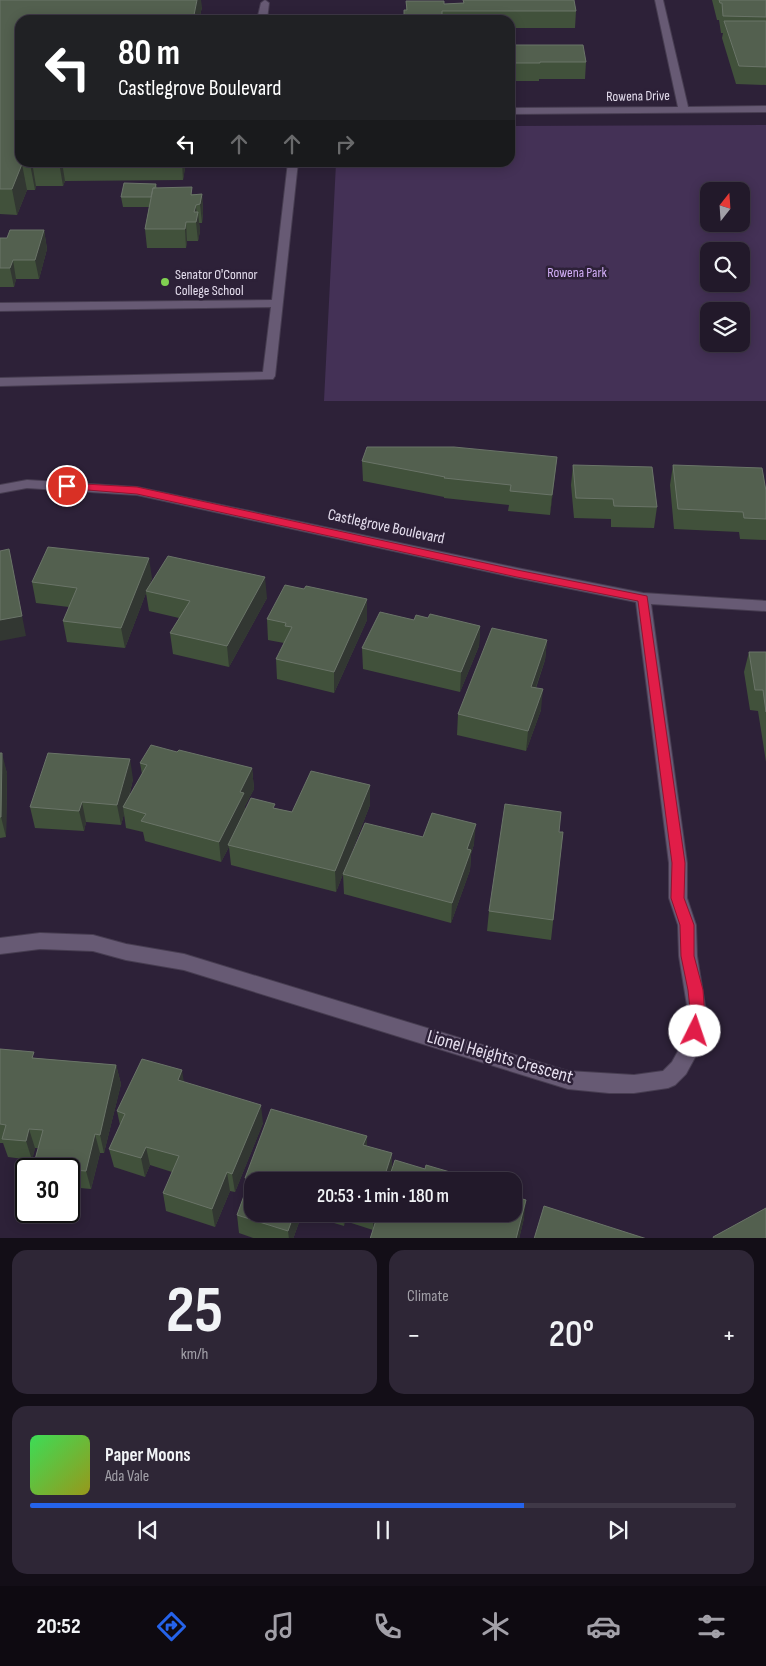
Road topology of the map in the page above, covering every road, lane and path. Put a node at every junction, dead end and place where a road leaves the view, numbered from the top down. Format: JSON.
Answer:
{"nodes":[{"id":1,"x":660,"y":0,"type":"edge"},
{"id":2,"x":265,"y":2,"type":"dead end"},
{"id":3,"x":263,"y":15,"type":"edge"},
{"id":4,"x":684,"y":109,"type":"junction"},
{"id":5,"x":766,"y":109,"type":"edge"},
{"id":6,"x":515,"y":111,"type":"edge"},
{"id":7,"x":291,"y":167,"type":"edge"},
{"id":8,"x":276,"y":303,"type":"junction"},
{"id":9,"x":0,"y":307,"type":"edge"},
{"id":10,"x":0,"y":382,"type":"edge"},
{"id":11,"x":0,"y":489,"type":"edge"},
{"id":12,"x":643,"y":598,"type":"junction"},
{"id":13,"x":766,"y":606,"type":"edge"},
{"id":14,"x":0,"y":946,"type":"edge"}],
"edges":[{"from":1,"to":4,"type":"street"},
{"from":2,"to":3,"type":"street"},
{"from":4,"to":5,"type":"street","name":"Rowena Drive"},
{"from":4,"to":6,"type":"street","name":"Rowena Drive"},
{"from":7,"to":8,"type":"street"},
{"from":8,"to":9,"type":"street"},
{"from":8,"to":10,"type":"street"},
{"from":11,"to":12,"type":"street","name":"Castlegrove Boulevard"},
{"from":12,"to":13,"type":"street","name":"Castlegrove Boulevard"},
{"from":12,"to":14,"type":"street","name":"Lionel Heights Crescent"}]}
